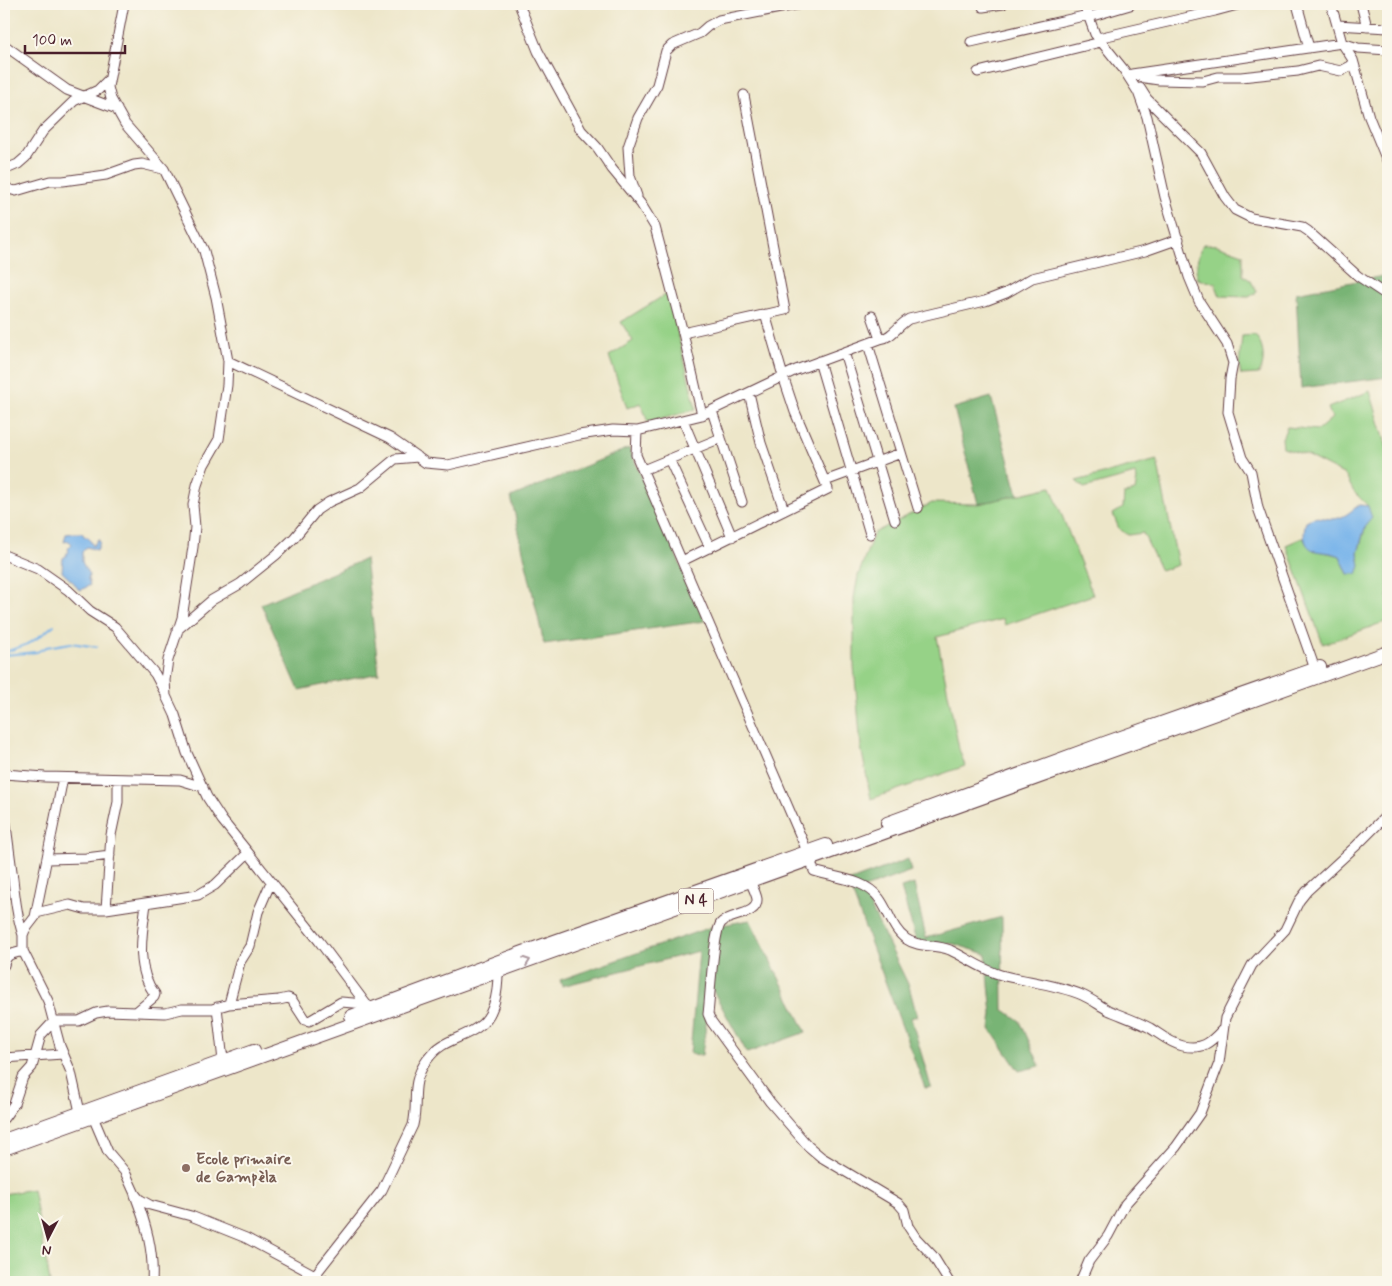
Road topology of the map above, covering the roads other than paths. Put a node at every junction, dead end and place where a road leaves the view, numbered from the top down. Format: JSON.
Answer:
{"nodes":[{"id":1,"x":124,"y":4,"type":"edge"},
{"id":2,"x":519,"y":4,"type":"edge"},
{"id":3,"x":801,"y":4,"type":"edge"},
{"id":4,"x":982,"y":4,"type":"edge"},
{"id":5,"x":1003,"y":4,"type":"edge"},
{"id":6,"x":1084,"y":4,"type":"edge"},
{"id":7,"x":1240,"y":4,"type":"edge"},
{"id":8,"x":1298,"y":4,"type":"edge"},
{"id":9,"x":1331,"y":4,"type":"edge"},
{"id":10,"x":1361,"y":4,"type":"edge"},
{"id":11,"x":1130,"y":5,"type":"edge"},
{"id":12,"x":1088,"y":16,"type":"junction"},
{"id":13,"x":1337,"y":25,"type":"junction"},
{"id":14,"x":1367,"y":27,"type":"junction"},
{"id":15,"x":1388,"y":28,"type":"edge"},
{"id":16,"x":971,"y":42,"type":"dead end"},
{"id":17,"x":1102,"y":43,"type":"junction"},
{"id":18,"x":1342,"y":43,"type":"junction"},
{"id":19,"x":4,"y":45,"type":"edge"},
{"id":20,"x":1309,"y":48,"type":"junction"},
{"id":21,"x":1388,"y":50,"type":"edge"},
{"id":22,"x":1354,"y":64,"type":"junction"},
{"id":23,"x":978,"y":72,"type":"dead end"},
{"id":24,"x":1132,"y":74,"type":"junction"},
{"id":25,"x":110,"y":79,"type":"junction"},
{"id":26,"x":744,"y":95,"type":"dead end"},
{"id":27,"x":86,"y":96,"type":"junction"},
{"id":28,"x":117,"y":109,"type":"junction"},
{"id":29,"x":1388,"y":163,"type":"edge"},
{"id":30,"x":164,"y":169,"type":"junction"},
{"id":31,"x":4,"y":170,"type":"edge"},
{"id":32,"x":4,"y":184,"type":"edge"},
{"id":33,"x":641,"y":204,"type":"junction"},
{"id":34,"x":1179,"y":239,"type":"junction"},
{"id":35,"x":1388,"y":296,"type":"edge"},
{"id":36,"x":765,"y":314,"type":"junction"},
{"id":37,"x":872,"y":316,"type":"dead end"},
{"id":38,"x":683,"y":333,"type":"junction"},
{"id":39,"x":880,"y":339,"type":"junction"},
{"id":40,"x":868,"y":344,"type":"junction"},
{"id":41,"x":844,"y":352,"type":"junction"},
{"id":42,"x":228,"y":361,"type":"junction"},
{"id":43,"x":819,"y":361,"type":"junction"},
{"id":44,"x":783,"y":376,"type":"junction"},
{"id":45,"x":749,"y":393,"type":"junction"},
{"id":46,"x":712,"y":411,"type":"junction"},
{"id":47,"x":702,"y":416,"type":"junction"},
{"id":48,"x":683,"y":420,"type":"junction"},
{"id":49,"x":637,"y":431,"type":"junction"},
{"id":50,"x":721,"y":438,"type":"junction"},
{"id":51,"x":695,"y":449,"type":"junction"},
{"id":52,"x":901,"y":453,"type":"junction"},
{"id":53,"x":418,"y":457,"type":"junction"},
{"id":54,"x":669,"y":459,"type":"junction"},
{"id":55,"x":877,"y":462,"type":"junction"},
{"id":56,"x":643,"y":470,"type":"junction"},
{"id":57,"x":852,"y":472,"type":"junction"},
{"id":58,"x":825,"y":481,"type":"junction"},
{"id":59,"x":742,"y":502,"type":"dead end"},
{"id":60,"x":918,"y":508,"type":"dead end"},
{"id":61,"x":784,"y":510,"type":"junction"},
{"id":62,"x":895,"y":520,"type":"dead end"},
{"id":63,"x":870,"y":534,"type":"dead end"},
{"id":64,"x":732,"y":537,"type":"junction"},
{"id":65,"x":710,"y":548,"type":"junction"},
{"id":66,"x":4,"y":555,"type":"edge"},
{"id":67,"x":682,"y":561,"type":"junction"},
{"id":68,"x":177,"y":630,"type":"junction"},
{"id":69,"x":1388,"y":643,"type":"edge"},
{"id":70,"x":1388,"y":652,"type":"edge"},
{"id":71,"x":1316,"y":668,"type":"junction"},
{"id":72,"x":166,"y":696,"type":"junction"},
{"id":73,"x":4,"y":774,"type":"edge"},
{"id":74,"x":63,"y":778,"type":"junction"},
{"id":75,"x":118,"y":779,"type":"junction"},
{"id":76,"x":203,"y":787,"type":"junction"},
{"id":77,"x":4,"y":810,"type":"edge"},
{"id":78,"x":1388,"y":814,"type":"edge"},
{"id":79,"x":248,"y":853,"type":"junction"},
{"id":80,"x":110,"y":855,"type":"junction"},
{"id":81,"x":809,"y":855,"type":"junction"},
{"id":82,"x":47,"y":859,"type":"junction"},
{"id":83,"x":750,"y":881,"type":"junction"},
{"id":84,"x":272,"y":882,"type":"junction"},
{"id":85,"x":146,"y":904,"type":"junction"},
{"id":86,"x":106,"y":909,"type":"junction"},
{"id":87,"x":36,"y":913,"type":"junction"},
{"id":88,"x":23,"y":935,"type":"junction"},
{"id":89,"x":23,"y":951,"type":"junction"},
{"id":90,"x":4,"y":965,"type":"edge"},
{"id":91,"x":498,"y":972,"type":"junction"},
{"id":92,"x":229,"y":1004,"type":"junction"},
{"id":93,"x":369,"y":1006,"type":"junction"},
{"id":94,"x":217,"y":1007,"type":"junction"},
{"id":95,"x":136,"y":1012,"type":"junction"},
{"id":96,"x":54,"y":1021,"type":"junction"},
{"id":97,"x":1222,"y":1030,"type":"junction"},
{"id":98,"x":63,"y":1054,"type":"junction"},
{"id":99,"x":35,"y":1056,"type":"junction"},
{"id":100,"x":4,"y":1058,"type":"edge"},
{"id":101,"x":223,"y":1061,"type":"junction"},
{"id":102,"x":80,"y":1112,"type":"junction"},
{"id":103,"x":93,"y":1117,"type":"junction"},
{"id":104,"x":4,"y":1118,"type":"edge"},
{"id":105,"x":4,"y":1140,"type":"edge"},
{"id":106,"x":4,"y":1149,"type":"edge"},
{"id":107,"x":135,"y":1194,"type":"junction"},
{"id":108,"x":314,"y":1275,"type":"junction"},
{"id":109,"x":152,"y":1282,"type":"edge"},
{"id":110,"x":328,"y":1282,"type":"edge"},
{"id":111,"x":948,"y":1282,"type":"edge"},
{"id":112,"x":1080,"y":1282,"type":"edge"}],
"edges":[{"from":1,"to":25,"type":"street"},
{"from":2,"to":33,"type":"street"},
{"from":3,"to":33,"type":"street"},
{"from":4,"to":5,"type":"street"},
{"from":6,"to":12,"type":"street"},
{"from":7,"to":17,"type":"street"},
{"from":8,"to":20,"type":"street"},
{"from":9,"to":13,"type":"street"},
{"from":10,"to":14,"type":"street"},
{"from":11,"to":12,"type":"street"},
{"from":12,"to":16,"type":"street"},
{"from":12,"to":17,"type":"street"},
{"from":13,"to":14,"type":"street"},
{"from":13,"to":18,"type":"street"},
{"from":14,"to":15,"type":"street"},
{"from":17,"to":23,"type":"street"},
{"from":17,"to":24,"type":"street"},
{"from":17,"to":34,"type":"street"},
{"from":18,"to":20,"type":"street"},
{"from":18,"to":21,"type":"street"},
{"from":18,"to":22,"type":"street"},
{"from":19,"to":27,"type":"street"},
{"from":20,"to":24,"type":"street"},
{"from":22,"to":24,"type":"street"},
{"from":22,"to":29,"type":"street"},
{"from":24,"to":35,"type":"street"},
{"from":25,"to":27,"type":"street"},
{"from":25,"to":28,"type":"street"},
{"from":26,"to":36,"type":"street"},
{"from":27,"to":28,"type":"street"},
{"from":27,"to":31,"type":"street"},
{"from":28,"to":30,"type":"street"},
{"from":30,"to":32,"type":"street"},
{"from":30,"to":42,"type":"street"},
{"from":33,"to":38,"type":"street"},
{"from":34,"to":39,"type":"street"},
{"from":34,"to":71,"type":"street"},
{"from":36,"to":38,"type":"street"},
{"from":36,"to":44,"type":"street"},
{"from":37,"to":39,"type":"street"},
{"from":38,"to":47,"type":"street"},
{"from":39,"to":40,"type":"street"},
{"from":40,"to":41,"type":"street"},
{"from":40,"to":52,"type":"street"},
{"from":41,"to":43,"type":"street"},
{"from":41,"to":55,"type":"street"},
{"from":42,"to":53,"type":"street"},
{"from":42,"to":68,"type":"street"},
{"from":43,"to":44,"type":"street"},
{"from":43,"to":57,"type":"street"},
{"from":44,"to":45,"type":"street"},
{"from":44,"to":58,"type":"street"},
{"from":45,"to":46,"type":"street"},
{"from":45,"to":61,"type":"street"},
{"from":46,"to":47,"type":"street"},
{"from":46,"to":50,"type":"street"},
{"from":47,"to":48,"type":"street"},
{"from":48,"to":49,"type":"street"},
{"from":48,"to":51,"type":"street"},
{"from":49,"to":53,"type":"street"},
{"from":49,"to":56,"type":"street"},
{"from":50,"to":51,"type":"street"},
{"from":50,"to":59,"type":"street"},
{"from":51,"to":54,"type":"street"},
{"from":51,"to":64,"type":"street"},
{"from":52,"to":55,"type":"street"},
{"from":52,"to":60,"type":"street"},
{"from":53,"to":68,"type":"street"},
{"from":54,"to":56,"type":"street"},
{"from":54,"to":65,"type":"street"},
{"from":55,"to":57,"type":"street"},
{"from":55,"to":62,"type":"street"},
{"from":56,"to":67,"type":"street"},
{"from":57,"to":58,"type":"street"},
{"from":57,"to":63,"type":"street"},
{"from":58,"to":61,"type":"street"},
{"from":61,"to":64,"type":"street"},
{"from":64,"to":65,"type":"street"},
{"from":65,"to":67,"type":"street"},
{"from":66,"to":72,"type":"street"},
{"from":67,"to":81,"type":"street"},
{"from":68,"to":72,"type":"street"},
{"from":69,"to":71,"type":"highway","number":"N 4"},
{"from":70,"to":81,"type":"highway","number":"N 4"},
{"from":71,"to":81,"type":"highway","number":"N 4"},
{"from":72,"to":76,"type":"street"},
{"from":73,"to":74,"type":"street"},
{"from":74,"to":75,"type":"street"},
{"from":74,"to":82,"type":"street"},
{"from":75,"to":76,"type":"street"},
{"from":75,"to":80,"type":"street"},
{"from":76,"to":79,"type":"street"},
{"from":77,"to":88,"type":"street"},
{"from":78,"to":97,"type":"street"},
{"from":79,"to":84,"type":"street"},
{"from":79,"to":85,"type":"street"},
{"from":80,"to":82,"type":"street"},
{"from":80,"to":86,"type":"street"},
{"from":81,"to":83,"type":"highway","number":"N 4"},
{"from":81,"to":93,"type":"highway","number":"N 4"},
{"from":81,"to":97,"type":"street"},
{"from":82,"to":87,"type":"street"},
{"from":91,"to":83,"type":"highway","number":"N 4","one_way":true},
{"from":83,"to":111,"type":"street"},
{"from":84,"to":92,"type":"street"},
{"from":84,"to":93,"type":"street"},
{"from":85,"to":86,"type":"street"},
{"from":85,"to":95,"type":"street"},
{"from":86,"to":87,"type":"street"},
{"from":87,"to":88,"type":"street"},
{"from":88,"to":89,"type":"street"},
{"from":89,"to":90,"type":"street"},
{"from":89,"to":96,"type":"street"},
{"from":91,"to":103,"type":"highway","number":"N 4"},
{"from":91,"to":108,"type":"street"},
{"from":92,"to":93,"type":"street"},
{"from":92,"to":94,"type":"street"},
{"from":93,"to":101,"type":"highway","number":"N 4"},
{"from":94,"to":95,"type":"street"},
{"from":94,"to":101,"type":"street"},
{"from":95,"to":96,"type":"street"},
{"from":96,"to":98,"type":"street"},
{"from":96,"to":99,"type":"street"},
{"from":97,"to":112,"type":"street"},
{"from":98,"to":99,"type":"street"},
{"from":98,"to":102,"type":"street"},
{"from":99,"to":100,"type":"street"},
{"from":99,"to":104,"type":"street"},
{"from":101,"to":102,"type":"highway","number":"N 4"},
{"from":102,"to":105,"type":"highway","number":"N 4"},
{"from":103,"to":106,"type":"highway","number":"N 4"},
{"from":103,"to":107,"type":"street"},
{"from":107,"to":108,"type":"street"},
{"from":107,"to":109,"type":"street"},
{"from":108,"to":110,"type":"street"}]}
